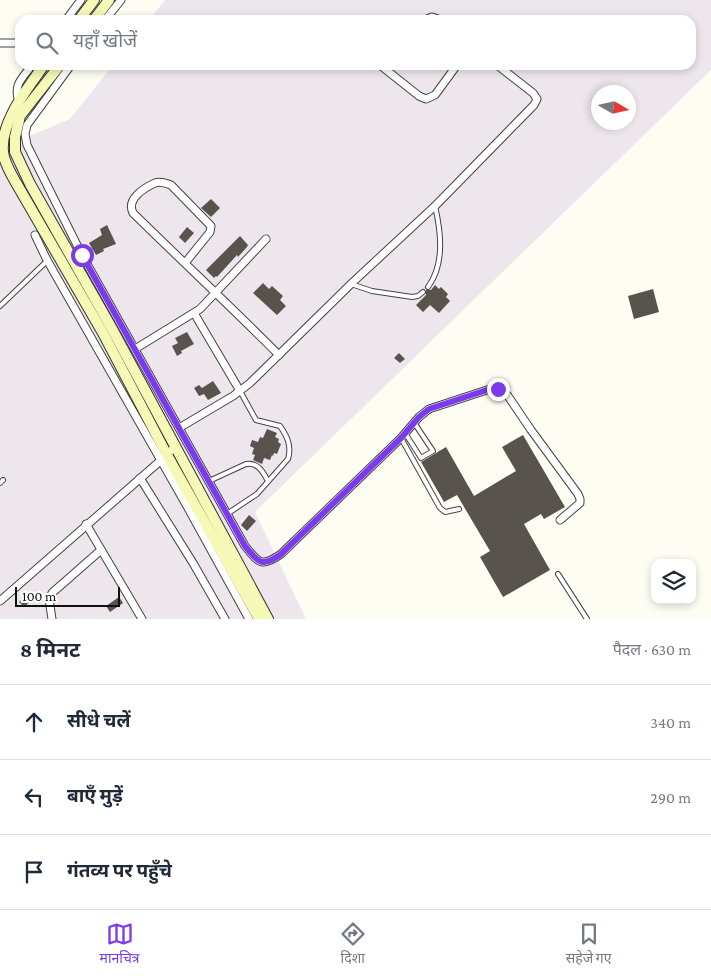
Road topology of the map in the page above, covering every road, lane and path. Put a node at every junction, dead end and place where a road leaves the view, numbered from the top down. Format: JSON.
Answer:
{"nodes":[{"id":1,"x":81,"y":0,"type":"edge"},
{"id":2,"x":94,"y":0,"type":"edge"},
{"id":3,"x":109,"y":0,"type":"edge"},
{"id":4,"x":121,"y":0,"type":"edge"},
{"id":5,"x":70,"y":15,"type":"edge"},
{"id":6,"x":83,"y":15,"type":"edge"},
{"id":7,"x":98,"y":15,"type":"edge"},
{"id":8,"x":109,"y":15,"type":"edge"},
{"id":9,"x":0,"y":43,"type":"edge"},
{"id":10,"x":15,"y":43,"type":"edge"},
{"id":11,"x":28,"y":70,"type":"edge"},
{"id":12,"x":41,"y":70,"type":"edge"},
{"id":13,"x":56,"y":70,"type":"edge"},
{"id":14,"x":67,"y":70,"type":"edge"},
{"id":15,"x":389,"y":70,"type":"edge"},
{"id":16,"x":453,"y":70,"type":"edge"},
{"id":17,"x":503,"y":70,"type":"edge"},
{"id":18,"x":19,"y":102,"type":"junction"},
{"id":19,"x":1,"y":137,"type":"edge"},
{"id":20,"x":15,"y":137,"type":"junction"},
{"id":21,"x":50,"y":190,"type":"junction"},
{"id":22,"x":38,"y":197,"type":"junction"},
{"id":23,"x":435,"y":206,"type":"junction"},
{"id":24,"x":35,"y":235,"type":"dead end"},
{"id":25,"x":266,"y":239,"type":"dead end"},
{"id":26,"x":47,"y":260,"type":"junction"},
{"id":27,"x":185,"y":263,"type":"junction"},
{"id":28,"x":351,"y":284,"type":"junction"},
{"id":29,"x":428,"y":288,"type":"dead end"},
{"id":30,"x":216,"y":292,"type":"junction"},
{"id":31,"x":423,"y":292,"type":"dead end"},
{"id":32,"x":0,"y":306,"type":"edge"},
{"id":33,"x":194,"y":312,"type":"junction"},
{"id":34,"x":135,"y":350,"type":"junction"},
{"id":35,"x":279,"y":355,"type":"junction"},
{"id":36,"x":240,"y":391,"type":"junction"},
{"id":37,"x":415,"y":424,"type":"junction"},
{"id":38,"x":179,"y":428,"type":"junction"},
{"id":39,"x":403,"y":436,"type":"junction"},
{"id":40,"x":175,"y":446,"type":"junction"},
{"id":41,"x":164,"y":458,"type":"junction"},
{"id":42,"x":140,"y":478,"type":"junction"},
{"id":43,"x":209,"y":481,"type":"junction"},
{"id":44,"x":268,"y":481,"type":"junction"},
{"id":45,"x":459,"y":509,"type":"dead end"},
{"id":46,"x":228,"y":514,"type":"junction"},
{"id":47,"x":560,"y":520,"type":"dead end"},
{"id":48,"x":86,"y":524,"type":"junction"},
{"id":49,"x":101,"y":550,"type":"junction"},
{"id":50,"x":558,"y":574,"type":"dead end"},
{"id":51,"x":0,"y":601,"type":"edge"},
{"id":52,"x":52,"y":619,"type":"edge"},
{"id":53,"x":142,"y":619,"type":"edge"},
{"id":54,"x":225,"y":619,"type":"edge"},
{"id":55,"x":249,"y":619,"type":"edge"},
{"id":56,"x":259,"y":619,"type":"edge"},
{"id":57,"x":268,"y":619,"type":"edge"},
{"id":58,"x":586,"y":619,"type":"edge"}],
"edges":[{"from":1,"to":5,"type":"street"},
{"from":2,"to":6,"type":"street"},
{"from":3,"to":7,"type":"street"},
{"from":4,"to":8,"type":"street"},
{"from":9,"to":10,"type":"street"},
{"from":11,"to":18,"type":"street"},
{"from":12,"to":18,"type":"street"},
{"from":13,"to":20,"type":"street"},
{"from":14,"to":21,"type":"street"},
{"from":15,"to":16,"type":"street"},
{"from":17,"to":23,"type":"street"},
{"from":18,"to":19,"type":"street"},
{"from":19,"to":20,"type":"street"},
{"from":19,"to":41,"type":"street"},
{"from":20,"to":22,"type":"street"},
{"from":21,"to":22,"type":"street"},
{"from":21,"to":34,"type":"street"},
{"from":22,"to":40,"type":"street"},
{"from":23,"to":28,"type":"street"},
{"from":23,"to":29,"type":"lane"},
{"from":24,"to":26,"type":"street"},
{"from":25,"to":30,"type":"street"},
{"from":26,"to":32,"type":"lane"},
{"from":26,"to":41,"type":"street"},
{"from":27,"to":27,"type":"street"},
{"from":27,"to":30,"type":"street"},
{"from":28,"to":31,"type":"lane"},
{"from":28,"to":35,"type":"street"},
{"from":30,"to":33,"type":"street"},
{"from":30,"to":35,"type":"street"},
{"from":33,"to":34,"type":"street"},
{"from":33,"to":36,"type":"street"},
{"from":34,"to":38,"type":"street"},
{"from":35,"to":36,"type":"street"},
{"from":36,"to":38,"type":"street"},
{"from":36,"to":44,"type":"lane"},
{"from":37,"to":39,"type":"street"},
{"from":37,"to":39,"type":"lane"},
{"from":37,"to":47,"type":"street"},
{"from":38,"to":43,"type":"street"},
{"from":39,"to":45,"type":"lane"},
{"from":39,"to":46,"type":"street"},
{"from":40,"to":41,"type":"street"},
{"from":40,"to":57,"type":"street"},
{"from":41,"to":42,"type":"street"},
{"from":41,"to":55,"type":"street"},
{"from":41,"to":56,"type":"street"},
{"from":42,"to":48,"type":"street"},
{"from":42,"to":54,"type":"street"},
{"from":43,"to":44,"type":"lane"},
{"from":43,"to":46,"type":"street"},
{"from":44,"to":46,"type":"lane"},
{"from":48,"to":49,"type":"street"},
{"from":48,"to":51,"type":"street"},
{"from":49,"to":52,"type":"street"},
{"from":49,"to":53,"type":"street"},
{"from":50,"to":58,"type":"lane"}]}
